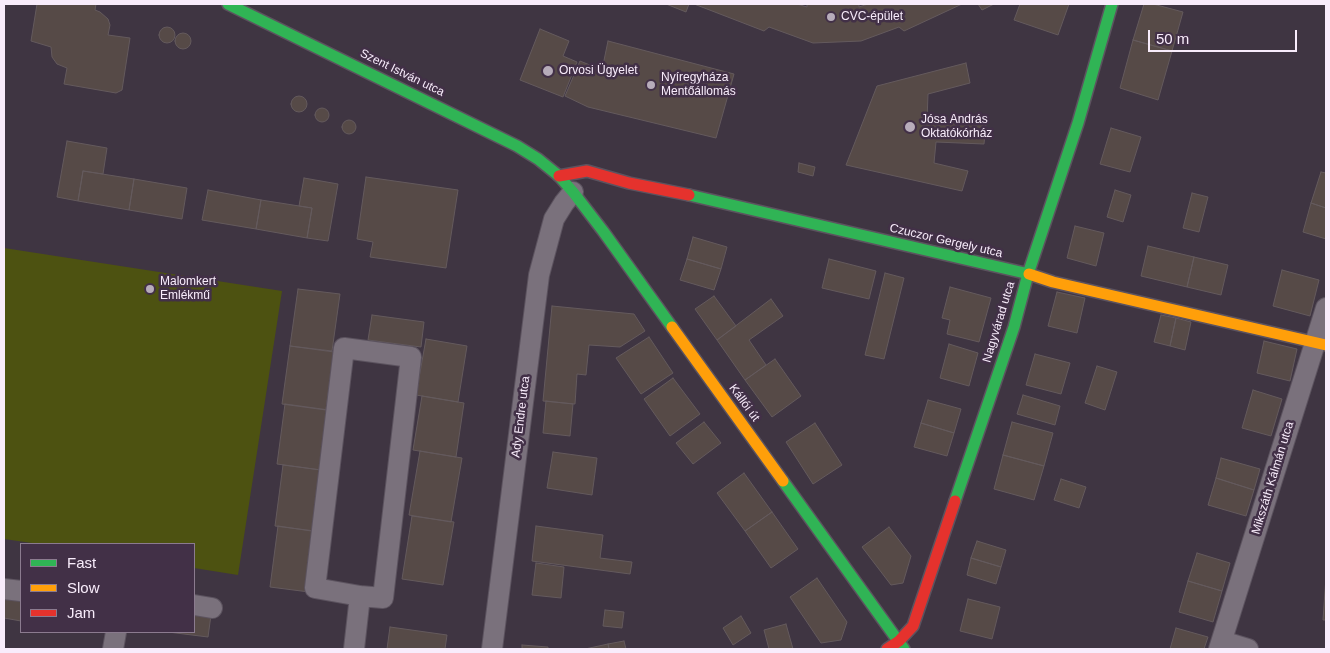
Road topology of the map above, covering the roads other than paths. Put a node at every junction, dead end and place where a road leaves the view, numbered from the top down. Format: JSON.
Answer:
{"nodes":[{"id":1,"x":228,"y":4,"type":"edge"},
{"id":2,"x":1112,"y":4,"type":"edge"},
{"id":3,"x":559,"y":176,"type":"junction"},
{"id":4,"x":573,"y":192,"type":"junction"},
{"id":5,"x":1028,"y":274,"type":"junction"},
{"id":6,"x":1326,"y":308,"type":"edge"},
{"id":7,"x":1321,"y":344,"type":"edge"},
{"id":8,"x":4,"y":589,"type":"edge"},
{"id":9,"x":20,"y":591,"type":"edge"},
{"id":10,"x":360,"y":596,"type":"junction"},
{"id":11,"x":116,"y":633,"type":"edge"},
{"id":12,"x":901,"y":645,"type":"edge"},
{"id":13,"x":1220,"y":645,"type":"edge"},
{"id":14,"x":114,"y":649,"type":"edge"},
{"id":15,"x":354,"y":649,"type":"edge"},
{"id":16,"x":492,"y":649,"type":"edge"},
{"id":17,"x":887,"y":649,"type":"edge"},
{"id":18,"x":1248,"y":649,"type":"edge"}],
"edges":[{"from":1,"to":3,"type":"street","name":"Szent István utca"},
{"from":2,"to":5,"type":"street","name":"Nagyvárad utca"},
{"from":3,"to":4,"type":"street","name":"Kállói út"},
{"from":3,"to":5,"type":"street","name":"Czuczor Gergely utca"},
{"from":4,"to":12,"type":"street","name":"Kállói út"},
{"from":4,"to":16,"type":"street","name":"Ady Endre utca"},
{"from":5,"to":7,"type":"street","name":"Czuczor Gergely utca"},
{"from":5,"to":12,"type":"street","name":"Nagyvárad utca"},
{"from":6,"to":7,"type":"street","name":"Mikszáth Kálmán utca"},
{"from":7,"to":13,"type":"street","name":"Mikszáth Kálmán utca"},
{"from":8,"to":9,"type":"street"},
{"from":10,"to":10,"type":"street"},
{"from":10,"to":15,"type":"street"},
{"from":11,"to":14,"type":"street"},
{"from":12,"to":17,"type":"street","name":"Nagyvárad utca"},
{"from":13,"to":18,"type":"street"}]}
